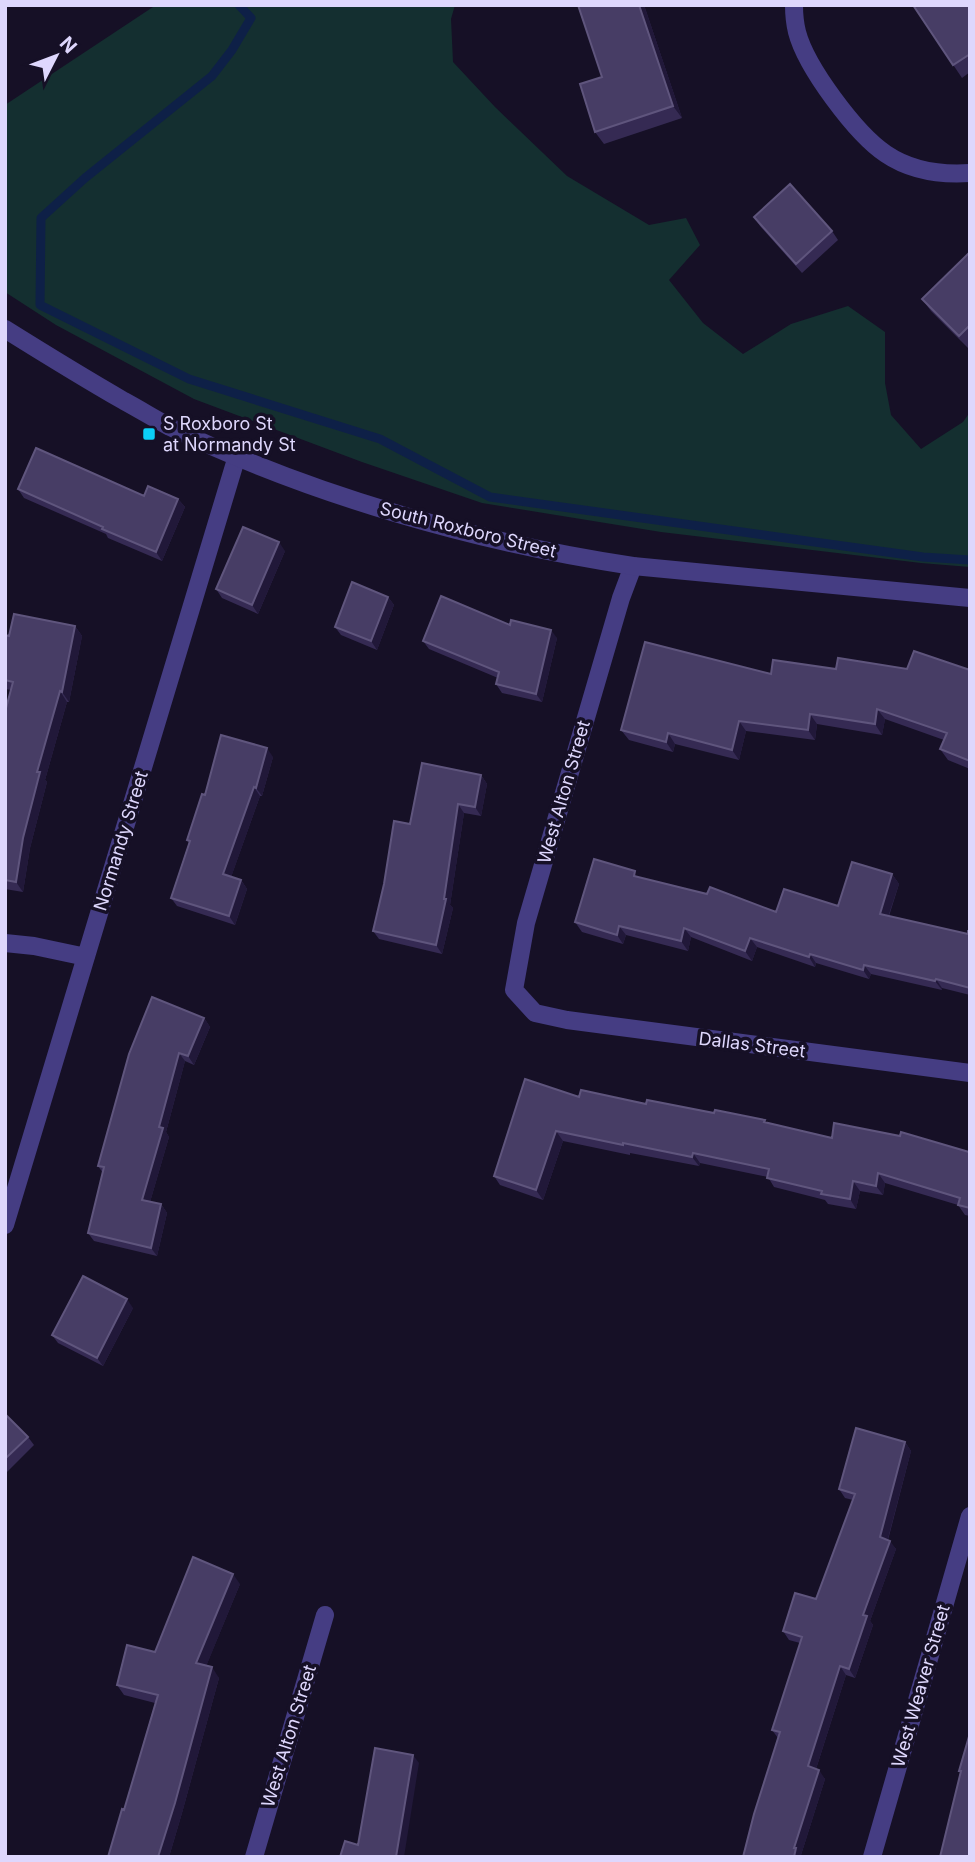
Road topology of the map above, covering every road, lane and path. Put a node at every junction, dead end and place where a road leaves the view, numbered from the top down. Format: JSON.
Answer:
{"nodes":[{"id":1,"x":794,"y":5,"type":"edge"},
{"id":2,"x":970,"y":173,"type":"edge"},
{"id":3,"x":5,"y":329,"type":"edge"},
{"id":4,"x":237,"y":456,"type":"junction"},
{"id":5,"x":633,"y":566,"type":"junction"},
{"id":6,"x":970,"y":597,"type":"edge"},
{"id":7,"x":5,"y":943,"type":"edge"},
{"id":8,"x":86,"y":957,"type":"junction"},
{"id":9,"x":535,"y":1013,"type":"joint"},
{"id":10,"x":970,"y":1073,"type":"edge"},
{"id":11,"x":5,"y":1225,"type":"edge"},
{"id":12,"x":970,"y":1516,"type":"edge"},
{"id":13,"x":325,"y":1615,"type":"dead end"},
{"id":14,"x":254,"y":1857,"type":"edge"},
{"id":15,"x":872,"y":1857,"type":"edge"}],
"edges":[{"from":1,"to":2,"type":"street"},
{"from":3,"to":4,"type":"street","name":"South Roxboro Street"},
{"from":4,"to":5,"type":"street","name":"South Roxboro Street"},
{"from":4,"to":8,"type":"street","name":"Normandy Street"},
{"from":5,"to":6,"type":"street","name":"South Roxboro Street"},
{"from":5,"to":9,"type":"street","name":"West Alton Street"},
{"from":7,"to":8,"type":"street"},
{"from":8,"to":11,"type":"street","name":"Normandy Street"},
{"from":9,"to":10,"type":"street","name":"Dallas Street"},
{"from":12,"to":15,"type":"street","name":"West Weaver Street"},
{"from":13,"to":14,"type":"street","name":"West Alton Street"}]}
